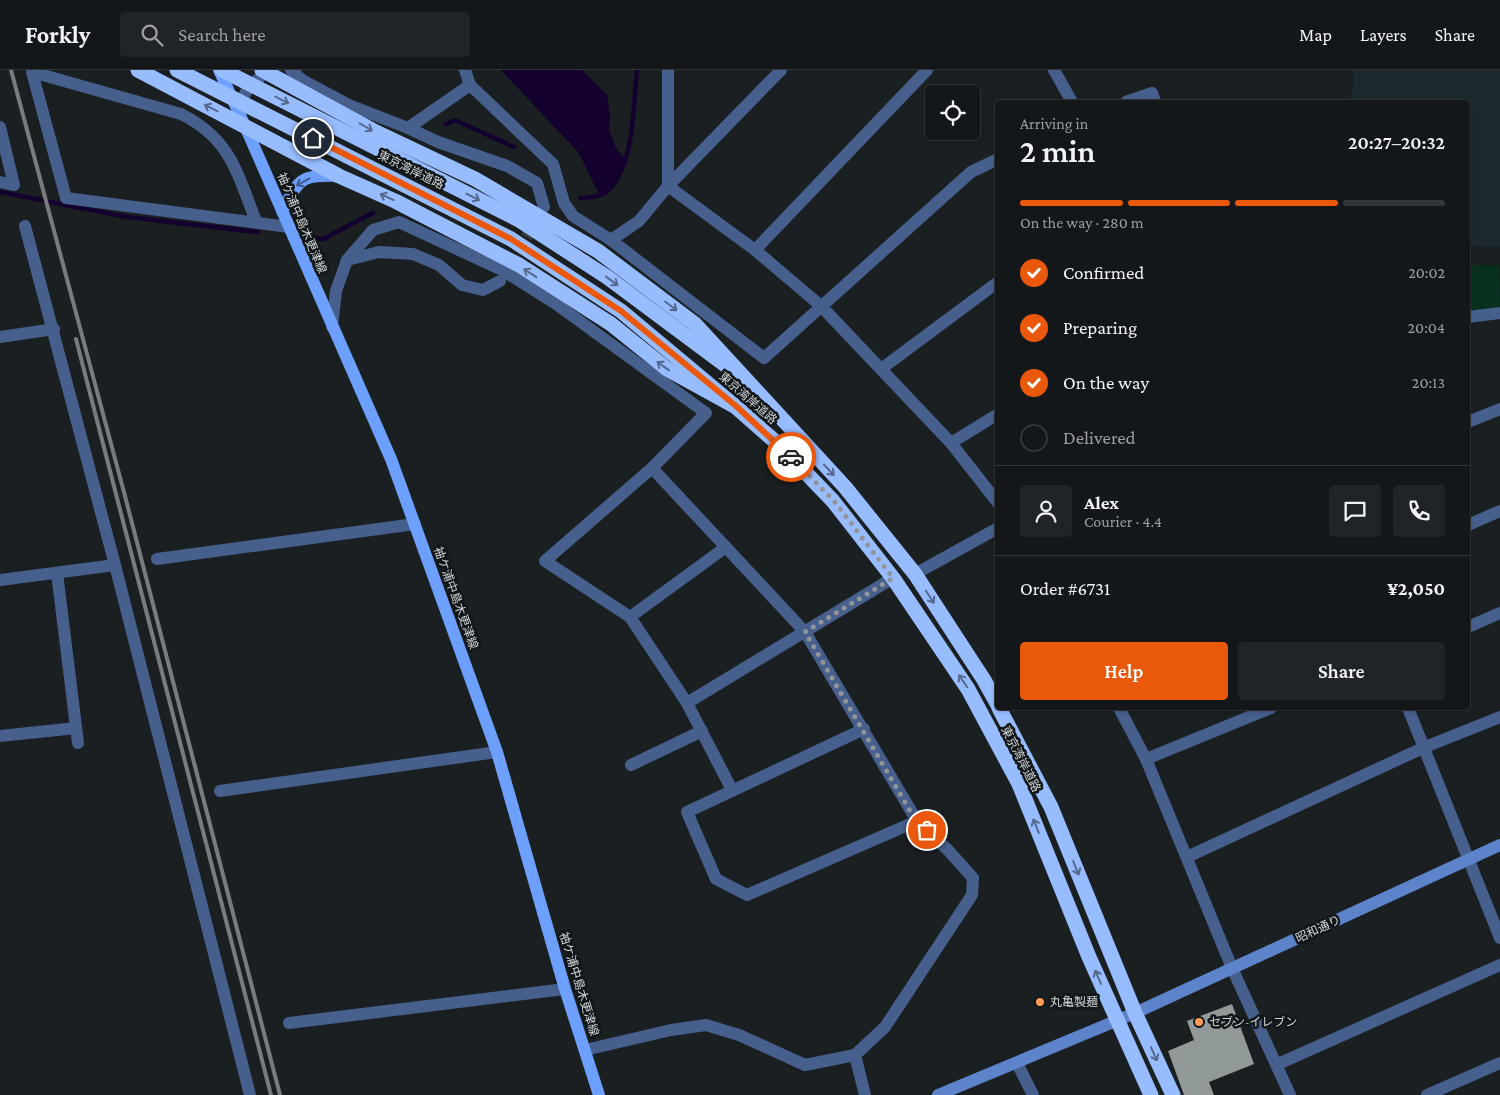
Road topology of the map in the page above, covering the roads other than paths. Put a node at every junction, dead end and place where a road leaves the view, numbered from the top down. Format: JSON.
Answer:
{"nodes":[{"id":1,"x":138,"y":70,"type":"edge"},
{"id":2,"x":177,"y":70,"type":"edge"},
{"id":3,"x":221,"y":70,"type":"edge"},
{"id":4,"x":265,"y":70,"type":"edge"},
{"id":5,"x":291,"y":70,"type":"edge"},
{"id":6,"x":465,"y":70,"type":"edge"},
{"id":7,"x":668,"y":70,"type":"edge"},
{"id":8,"x":781,"y":70,"type":"edge"},
{"id":9,"x":927,"y":70,"type":"edge"},
{"id":10,"x":1054,"y":70,"type":"edge"},
{"id":11,"x":470,"y":85,"type":"junction"},
{"id":12,"x":1071,"y":100,"type":"edge"},
{"id":13,"x":1132,"y":100,"type":"edge"},
{"id":14,"x":1154,"y":100,"type":"edge"},
{"id":15,"x":237,"y":108,"type":"junction"},
{"id":16,"x":245,"y":126,"type":"junction"},
{"id":17,"x":0,"y":127,"type":"edge"},
{"id":18,"x":408,"y":128,"type":"junction"},
{"id":19,"x":995,"y":160,"type":"edge"},
{"id":20,"x":339,"y":176,"type":"junction"},
{"id":21,"x":0,"y":182,"type":"edge"},
{"id":22,"x":668,"y":186,"type":"junction"},
{"id":23,"x":544,"y":207,"type":"dead end"},
{"id":24,"x":282,"y":211,"type":"junction"},
{"id":25,"x":256,"y":221,"type":"junction"},
{"id":26,"x":25,"y":226,"type":"dead end"},
{"id":27,"x":289,"y":227,"type":"junction"},
{"id":28,"x":611,"y":240,"type":"junction"},
{"id":29,"x":755,"y":250,"type":"junction"},
{"id":30,"x":347,"y":260,"type":"junction"},
{"id":31,"x":500,"y":281,"type":"tunnel mouth"},
{"id":32,"x":995,"y":284,"type":"edge"},
{"id":33,"x":821,"y":306,"type":"junction"},
{"id":34,"x":1500,"y":313,"type":"edge"},
{"id":35,"x":1470,"y":317,"type":"edge"},
{"id":36,"x":332,"y":327,"type":"junction"},
{"id":37,"x":54,"y":329,"type":"junction"},
{"id":38,"x":0,"y":336,"type":"edge"},
{"id":39,"x":881,"y":369,"type":"junction"},
{"id":40,"x":748,"y":382,"type":"junction"},
{"id":41,"x":736,"y":406,"type":"junction"},
{"id":42,"x":1500,"y":409,"type":"edge"},
{"id":43,"x":995,"y":416,"type":"edge"},
{"id":44,"x":1470,"y":421,"type":"edge"},
{"id":45,"x":951,"y":443,"type":"junction"},
{"id":46,"x":652,"y":468,"type":"junction"},
{"id":47,"x":995,"y":500,"type":"edge"},
{"id":48,"x":1500,"y":511,"type":"edge"},
{"id":49,"x":415,"y":524,"type":"junction"},
{"id":50,"x":1470,"y":524,"type":"edge"},
{"id":51,"x":995,"y":530,"type":"edge"},
{"id":52,"x":726,"y":547,"type":"junction"},
{"id":53,"x":157,"y":559,"type":"dead end"},
{"id":54,"x":116,"y":565,"type":"junction"},
{"id":55,"x":56,"y":573,"type":"junction"},
{"id":56,"x":915,"y":574,"type":"junction"},
{"id":57,"x":893,"y":578,"type":"junction"},
{"id":58,"x":0,"y":580,"type":"edge"},
{"id":59,"x":1500,"y":613,"type":"edge"},
{"id":60,"x":630,"y":617,"type":"junction"},
{"id":61,"x":1470,"y":625,"type":"edge"},
{"id":62,"x":805,"y":632,"type":"junction"},
{"id":63,"x":995,"y":700,"type":"edge"},
{"id":64,"x":687,"y":703,"type":"junction"},
{"id":65,"x":1000,"y":710,"type":"edge"},
{"id":66,"x":1120,"y":710,"type":"edge"},
{"id":67,"x":1266,"y":710,"type":"edge"},
{"id":68,"x":1409,"y":710,"type":"edge"},
{"id":69,"x":1500,"y":717,"type":"edge"},
{"id":70,"x":76,"y":728,"type":"junction"},
{"id":71,"x":864,"y":729,"type":"junction"},
{"id":72,"x":702,"y":731,"type":"junction"},
{"id":73,"x":0,"y":736,"type":"edge"},
{"id":74,"x":78,"y":743,"type":"dead end"},
{"id":75,"x":1425,"y":748,"type":"junction"},
{"id":76,"x":497,"y":752,"type":"junction"},
{"id":77,"x":1146,"y":759,"type":"junction"},
{"id":78,"x":631,"y":765,"type":"dead end"},
{"id":79,"x":732,"y":790,"type":"junction"},
{"id":80,"x":220,"y":791,"type":"dead end"},
{"id":81,"x":916,"y":821,"type":"junction"},
{"id":82,"x":1500,"y":845,"type":"edge"},
{"id":83,"x":1188,"y":858,"type":"junction"},
{"id":84,"x":1469,"y":859,"type":"junction"},
{"id":85,"x":1500,"y":938,"type":"edge"},
{"id":86,"x":1500,"y":965,"type":"edge"},
{"id":87,"x":1232,"y":968,"type":"junction"},
{"id":88,"x":565,"y":988,"type":"junction"},
{"id":89,"x":1135,"y":1013,"type":"junction"},
{"id":90,"x":1117,"y":1021,"type":"junction"},
{"id":91,"x":289,"y":1023,"type":"dead end"},
{"id":92,"x":585,"y":1050,"type":"junction"},
{"id":93,"x":855,"y":1055,"type":"junction"},
{"id":94,"x":1017,"y":1063,"type":"junction"},
{"id":95,"x":1500,"y":1063,"type":"edge"},
{"id":96,"x":1278,"y":1064,"type":"junction"},
{"id":97,"x":250,"y":1095,"type":"edge"},
{"id":98,"x":598,"y":1095,"type":"edge"},
{"id":99,"x":865,"y":1095,"type":"edge"},
{"id":100,"x":938,"y":1095,"type":"edge"},
{"id":101,"x":1033,"y":1095,"type":"edge"},
{"id":102,"x":1152,"y":1095,"type":"edge"},
{"id":103,"x":1173,"y":1095,"type":"edge"},
{"id":104,"x":1290,"y":1095,"type":"edge"},
{"id":105,"x":1427,"y":1095,"type":"edge"}],
"edges":[{"from":16,"to":1,"type":"highway","one_way":true},
{"from":2,"to":41,"type":"highway","name":"東京湾岸道路","bridge":true},
{"from":3,"to":15,"type":"main road","name":"袖ケ浦中島木更津線"},
{"from":3,"to":40,"type":"highway","name":"東京湾岸道路","one_way":true,"bridge":true},
{"from":4,"to":15,"type":"street"},
{"from":4,"to":40,"type":"highway","one_way":true},
{"from":5,"to":18,"type":"street"},
{"from":6,"to":11,"type":"street"},
{"from":7,"to":22,"type":"street"},
{"from":8,"to":22,"type":"street"},
{"from":9,"to":29,"type":"street"},
{"from":10,"to":12,"type":"street"},
{"from":11,"to":18,"type":"street"},
{"from":11,"to":28,"type":"street"},
{"from":13,"to":14,"type":"street"},
{"from":15,"to":16,"type":"main road","name":"袖ケ浦中島木更津線"},
{"from":16,"to":20,"type":"highway"},
{"from":16,"to":24,"type":"main road","name":"袖ケ浦中島木更津線"},
{"from":17,"to":21,"type":"street"},
{"from":18,"to":23,"type":"street"},
{"from":19,"to":33,"type":"street"},
{"from":20,"to":24,"type":"main road","one_way":true},
{"from":41,"to":20,"type":"highway","one_way":true},
{"from":22,"to":28,"type":"street"},
{"from":22,"to":29,"type":"street"},
{"from":24,"to":27,"type":"main road","name":"袖ケ浦中島木更津線"},
{"from":25,"to":25,"type":"street"},
{"from":25,"to":27,"type":"street"},
{"from":26,"to":37,"type":"street"},
{"from":27,"to":36,"type":"main road","name":"袖ケ浦中島木更津線"},
{"from":28,"to":33,"type":"street"},
{"from":29,"to":33,"type":"street"},
{"from":30,"to":31,"type":"street"},
{"from":30,"to":36,"type":"street"},
{"from":30,"to":46,"type":"street"},
{"from":32,"to":39,"type":"street"},
{"from":33,"to":39,"type":"street"},
{"from":34,"to":35,"type":"street"},
{"from":36,"to":49,"type":"main road","name":"袖ケ浦中島木更津線"},
{"from":37,"to":38,"type":"street"},
{"from":37,"to":54,"type":"street"},
{"from":39,"to":45,"type":"street"},
{"from":40,"to":56,"type":"highway","name":"東京湾岸道路","one_way":true},
{"from":41,"to":57,"type":"highway","name":"東京湾岸道路"},
{"from":42,"to":44,"type":"street"},
{"from":43,"to":45,"type":"street"},
{"from":45,"to":47,"type":"street"},
{"from":46,"to":52,"type":"street"},
{"from":46,"to":60,"type":"street"},
{"from":48,"to":50,"type":"street"},
{"from":49,"to":53,"type":"street"},
{"from":49,"to":76,"type":"main road","name":"袖ケ浦中島木更津線"},
{"from":51,"to":56,"type":"street"},
{"from":52,"to":60,"type":"street"},
{"from":52,"to":62,"type":"street"},
{"from":54,"to":55,"type":"street"},
{"from":54,"to":97,"type":"street"},
{"from":55,"to":58,"type":"street"},
{"from":55,"to":70,"type":"street"},
{"from":56,"to":63,"type":"highway","name":"東京湾岸道路","one_way":true},
{"from":57,"to":62,"type":"street"},
{"from":90,"to":57,"type":"highway","name":"東京湾岸道路","one_way":true},
{"from":59,"to":61,"type":"street"},
{"from":60,"to":64,"type":"street"},
{"from":62,"to":64,"type":"street"},
{"from":62,"to":71,"type":"street"},
{"from":64,"to":72,"type":"street"},
{"from":65,"to":89,"type":"highway","name":"東京湾岸道路","one_way":true},
{"from":66,"to":77,"type":"street"},
{"from":67,"to":77,"type":"street"},
{"from":68,"to":75,"type":"street"},
{"from":69,"to":75,"type":"street"},
{"from":70,"to":73,"type":"street"},
{"from":70,"to":74,"type":"street"},
{"from":71,"to":79,"type":"street"},
{"from":71,"to":81,"type":"street"},
{"from":72,"to":78,"type":"street"},
{"from":72,"to":79,"type":"street"},
{"from":75,"to":83,"type":"street"},
{"from":75,"to":84,"type":"street"},
{"from":76,"to":80,"type":"street"},
{"from":76,"to":88,"type":"main road","name":"袖ケ浦中島木更津線"},
{"from":77,"to":83,"type":"street"},
{"from":79,"to":81,"type":"street"},
{"from":81,"to":93,"type":"street"},
{"from":82,"to":84,"type":"street","name":"昭和通り"},
{"from":83,"to":87,"type":"street"},
{"from":84,"to":85,"type":"street"},
{"from":84,"to":87,"type":"street","name":"昭和通り"},
{"from":86,"to":96,"type":"street"},
{"from":87,"to":89,"type":"street","name":"昭和通り"},
{"from":87,"to":96,"type":"street"},
{"from":88,"to":91,"type":"street"},
{"from":88,"to":92,"type":"main road","name":"袖ケ浦中島木更津線"},
{"from":89,"to":90,"type":"street","name":"昭和通り"},
{"from":89,"to":103,"type":"highway","name":"東京湾岸道路","one_way":true},
{"from":90,"to":94,"type":"street"},
{"from":90,"to":102,"type":"highway","name":"東京湾岸道路"},
{"from":92,"to":93,"type":"street"},
{"from":92,"to":98,"type":"main road","name":"袖ケ浦中島木更津線"},
{"from":93,"to":99,"type":"street"},
{"from":94,"to":100,"type":"street"},
{"from":94,"to":101,"type":"street"},
{"from":95,"to":105,"type":"street"},
{"from":96,"to":104,"type":"street"}]}
